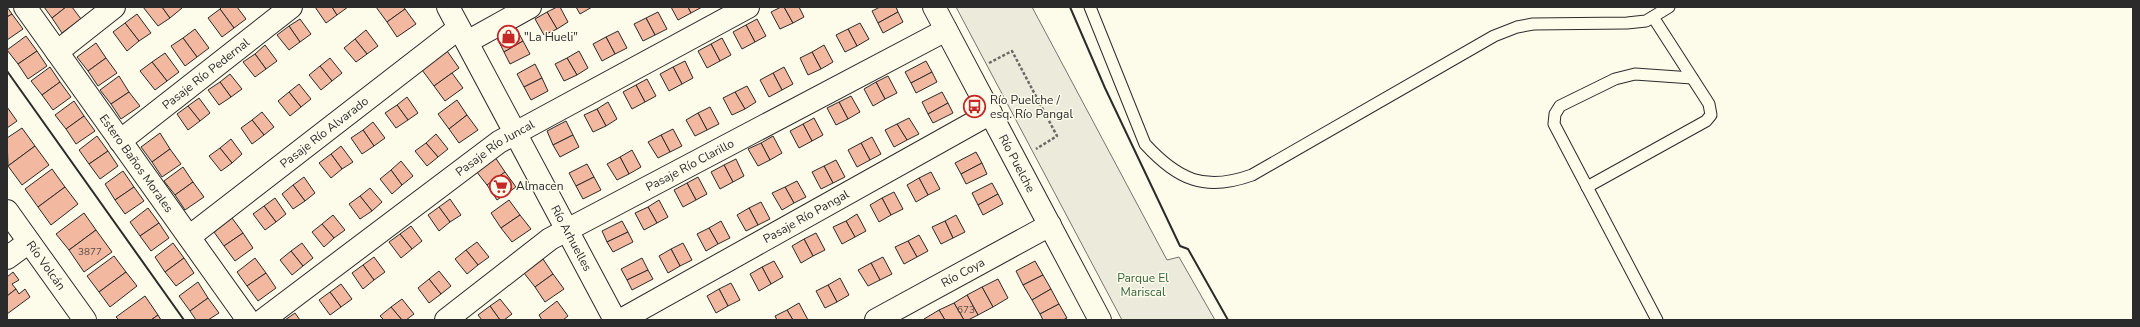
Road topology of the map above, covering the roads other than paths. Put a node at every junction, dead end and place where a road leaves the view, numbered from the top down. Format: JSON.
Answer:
{"nodes":[{"id":1,"x":25,"y":7,"type":"edge"},
{"id":2,"x":114,"y":7,"type":"edge"},
{"id":3,"x":291,"y":7,"type":"edge"},
{"id":4,"x":448,"y":7,"type":"edge"},
{"id":5,"x":530,"y":7,"type":"edge"},
{"id":6,"x":748,"y":7,"type":"edge"},
{"id":7,"x":934,"y":7,"type":"edge"},
{"id":8,"x":1090,"y":7,"type":"edge"},
{"id":9,"x":1669,"y":7,"type":"edge"},
{"id":10,"x":1653,"y":17,"type":"junction"},
{"id":11,"x":946,"y":30,"type":"junction"},
{"id":12,"x":463,"y":35,"type":"junction"},
{"id":13,"x":57,"y":52,"type":"junction"},
{"id":14,"x":1692,"y":78,"type":"junction"},
{"id":15,"x":991,"y":113,"type":"junction"},
{"id":16,"x":515,"y":132,"type":"junction"},
{"id":17,"x":120,"y":141,"type":"junction"},
{"id":18,"x":1587,"y":187,"type":"junction"},
{"id":19,"x":7,"y":211,"type":"edge"},
{"id":20,"x":1050,"y":225,"type":"junction"},
{"id":21,"x":567,"y":230,"type":"junction"},
{"id":22,"x":189,"y":237,"type":"junction"},
{"id":23,"x":29,"y":242,"type":"junction"},
{"id":24,"x":7,"y":258,"type":"edge"},
{"id":25,"x":85,"y":320,"type":"edge"},
{"id":26,"x":248,"y":320,"type":"edge"},
{"id":27,"x":263,"y":320,"type":"edge"},
{"id":28,"x":446,"y":320,"type":"edge"},
{"id":29,"x":615,"y":320,"type":"edge"},
{"id":30,"x":621,"y":320,"type":"edge"},
{"id":31,"x":876,"y":320,"type":"edge"},
{"id":32,"x":1100,"y":320,"type":"edge"},
{"id":33,"x":1657,"y":320,"type":"edge"}],
"edges":[{"from":1,"to":13,"type":"street","name":"Estero Baños Morales"},
{"from":2,"to":13,"type":"street"},
{"from":3,"to":17,"type":"street","name":"Pasaje Río Pedernal"},
{"from":4,"to":12,"type":"street","name":"Río Arhuelles"},
{"from":5,"to":12,"type":"street","name":"Pasaje Río Alvarado"},
{"from":6,"to":16,"type":"street","name":"Pasaje Río Juncal"},
{"from":7,"to":11,"type":"street","name":"Río Puelche"},
{"from":8,"to":10,"type":"lane"},
{"from":9,"to":10,"type":"lane"},
{"from":10,"to":14,"type":"lane"},
{"from":11,"to":15,"type":"street","name":"Río Puelche"},
{"from":11,"to":21,"type":"street","name":"Pasaje Río Clarillo"},
{"from":12,"to":16,"type":"street","name":"Río Arhuelles"},
{"from":12,"to":22,"type":"street","name":"Pasaje Río Alvarado"},
{"from":13,"to":17,"type":"street","name":"Estero Baños Morales"},
{"from":14,"to":18,"type":"lane"},
{"from":14,"to":18,"type":"lane"},
{"from":15,"to":20,"type":"street","name":"Río Puelche"},
{"from":15,"to":30,"type":"street","name":"Pasaje Río Pangal"},
{"from":16,"to":21,"type":"street","name":"Río Arhuelles"},
{"from":16,"to":27,"type":"street","name":"Pasaje Río Juncal"},
{"from":17,"to":22,"type":"street","name":"Estero Baños Morales"},
{"from":18,"to":33,"type":"lane"},
{"from":19,"to":23,"type":"street","name":"Río Volcán"},
{"from":20,"to":31,"type":"street","name":"Río Coya"},
{"from":20,"to":32,"type":"street","name":"Río Puelche"},
{"from":21,"to":28,"type":"street","name":"Pasaje Río Clarillo"},
{"from":21,"to":29,"type":"street","name":"Río Arhuelles"},
{"from":22,"to":26,"type":"street","name":"Estero Baños Morales"},
{"from":23,"to":24,"type":"street"},
{"from":23,"to":25,"type":"street","name":"Río Volcán"}]}
